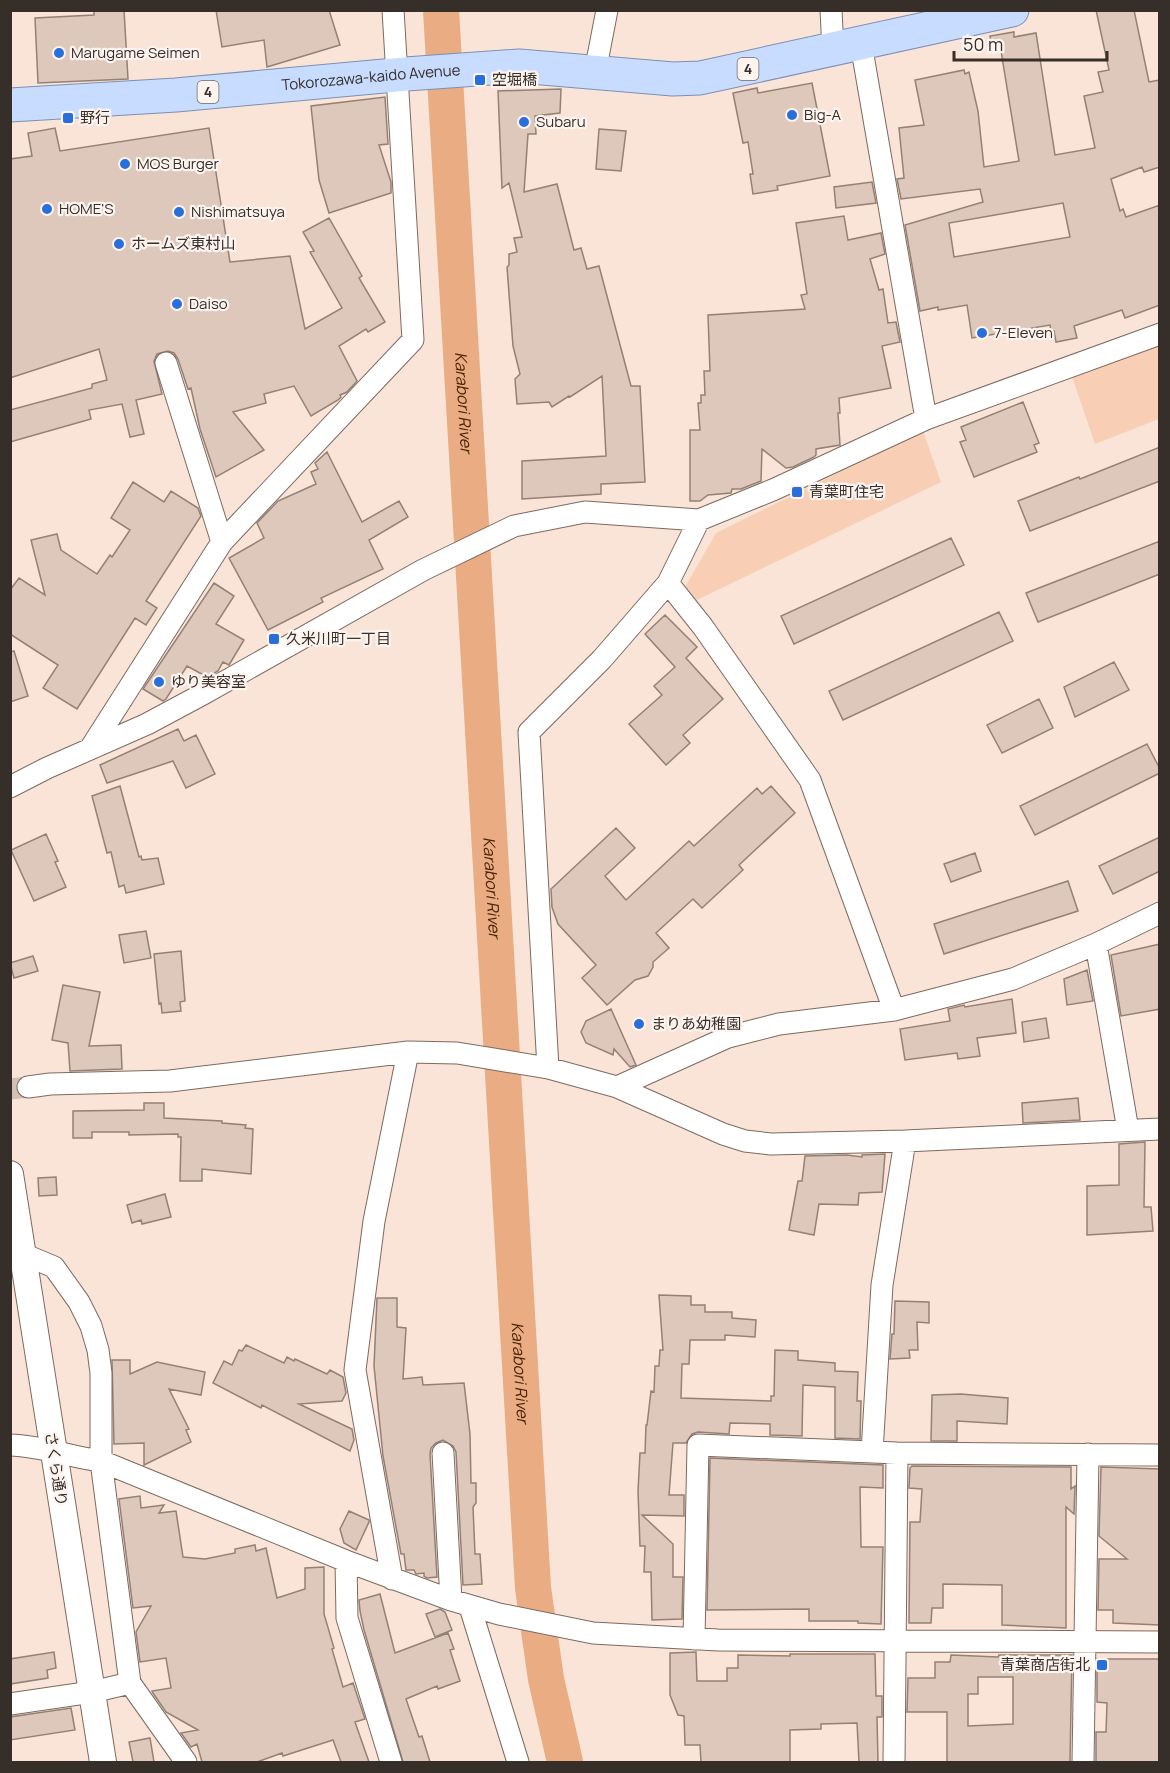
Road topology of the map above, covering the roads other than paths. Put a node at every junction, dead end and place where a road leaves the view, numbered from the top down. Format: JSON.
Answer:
{"nodes":[{"id":1,"x":393,"y":10,"type":"edge"},
{"id":2,"x":607,"y":10,"type":"edge"},
{"id":3,"x":831,"y":10,"type":"edge"},
{"id":4,"x":1012,"y":10,"type":"edge"},
{"id":5,"x":847,"y":47,"type":"junction"},
{"id":6,"x":595,"y":72,"type":"junction"},
{"id":7,"x":401,"y":75,"type":"junction"},
{"id":8,"x":10,"y":105,"type":"edge"},
{"id":9,"x":1160,"y":334,"type":"edge"},
{"id":10,"x":166,"y":363,"type":"dead end"},
{"id":11,"x":926,"y":419,"type":"junction"},
{"id":12,"x":699,"y":520,"type":"junction"},
{"id":13,"x":222,"y":542,"type":"junction"},
{"id":14,"x":668,"y":583,"type":"junction"},
{"id":15,"x":90,"y":750,"type":"junction"},
{"id":16,"x":10,"y":787,"type":"edge"},
{"id":17,"x":1160,"y":913,"type":"edge"},
{"id":18,"x":1096,"y":944,"type":"junction"},
{"id":19,"x":894,"y":1010,"type":"junction"},
{"id":20,"x":408,"y":1052,"type":"junction"},
{"id":21,"x":545,"y":1068,"type":"junction"},
{"id":22,"x":28,"y":1087,"type":"tunnel mouth"},
{"id":23,"x":617,"y":1087,"type":"junction"},
{"id":24,"x":1160,"y":1129,"type":"edge"},
{"id":25,"x":1128,"y":1130,"type":"junction"},
{"id":26,"x":905,"y":1141,"type":"junction"},
{"id":27,"x":10,"y":1174,"type":"edge"},
{"id":28,"x":14,"y":1214,"type":"edge"},
{"id":29,"x":23,"y":1254,"type":"junction"},
{"id":30,"x":10,"y":1445,"type":"edge"},
{"id":31,"x":53,"y":1450,"type":"junction"},
{"id":32,"x":872,"y":1452,"type":"junction"},
{"id":33,"x":443,"y":1453,"type":"dead end"},
{"id":34,"x":897,"y":1453,"type":"junction"},
{"id":35,"x":1088,"y":1454,"type":"junction"},
{"id":36,"x":1160,"y":1455,"type":"edge"},
{"id":37,"x":101,"y":1461,"type":"junction"},
{"id":38,"x":346,"y":1562,"type":"junction"},
{"id":39,"x":393,"y":1579,"type":"junction"},
{"id":40,"x":460,"y":1604,"type":"junction"},
{"id":41,"x":694,"y":1638,"type":"junction"},
{"id":42,"x":896,"y":1641,"type":"junction"},
{"id":43,"x":1085,"y":1641,"type":"junction"},
{"id":44,"x":1160,"y":1642,"type":"edge"},
{"id":45,"x":130,"y":1683,"type":"junction"},
{"id":46,"x":92,"y":1692,"type":"junction"},
{"id":47,"x":10,"y":1704,"type":"edge"},
{"id":48,"x":103,"y":1762,"type":"edge"},
{"id":49,"x":186,"y":1762,"type":"edge"},
{"id":50,"x":391,"y":1762,"type":"edge"},
{"id":51,"x":519,"y":1762,"type":"edge"},
{"id":52,"x":894,"y":1762,"type":"edge"},
{"id":53,"x":1083,"y":1762,"type":"edge"}],
"edges":[{"from":1,"to":7,"type":"street"},
{"from":2,"to":6,"type":"street"},
{"from":3,"to":5,"type":"street"},
{"from":4,"to":5,"type":"main road","name":"Tokorozawa-kaido Avenue","number":"4"},
{"from":5,"to":6,"type":"main road","name":"Tokorozawa-kaido Avenue","number":"4"},
{"from":5,"to":11,"type":"street"},
{"from":6,"to":7,"type":"main road","name":"Tokorozawa-kaido Avenue","number":"4"},
{"from":7,"to":8,"type":"main road","name":"Tokorozawa-kaido Avenue","number":"4"},
{"from":7,"to":13,"type":"street"},
{"from":9,"to":11,"type":"street"},
{"from":10,"to":13,"type":"street"},
{"from":11,"to":12,"type":"street"},
{"from":12,"to":14,"type":"street"},
{"from":12,"to":15,"type":"street"},
{"from":13,"to":15,"type":"street"},
{"from":14,"to":19,"type":"street"},
{"from":14,"to":21,"type":"street"},
{"from":15,"to":16,"type":"street"},
{"from":17,"to":18,"type":"street"},
{"from":18,"to":19,"type":"street"},
{"from":18,"to":25,"type":"street"},
{"from":19,"to":23,"type":"street"},
{"from":20,"to":21,"type":"street"},
{"from":20,"to":22,"type":"street"},
{"from":20,"to":39,"type":"street"},
{"from":21,"to":23,"type":"street"},
{"from":23,"to":26,"type":"street"},
{"from":24,"to":25,"type":"street"},
{"from":25,"to":26,"type":"street"},
{"from":26,"to":32,"type":"street"},
{"from":27,"to":28,"type":"street","name":"さくら通り"},
{"from":28,"to":29,"type":"street","name":"さくら通り"},
{"from":29,"to":31,"type":"street","name":"さくら通り"},
{"from":29,"to":37,"type":"street"},
{"from":30,"to":31,"type":"street"},
{"from":31,"to":37,"type":"street"},
{"from":31,"to":46,"type":"street","name":"さくら通り"},
{"from":32,"to":34,"type":"street"},
{"from":32,"to":41,"type":"street"},
{"from":33,"to":40,"type":"street"},
{"from":34,"to":35,"type":"street"},
{"from":34,"to":42,"type":"street"},
{"from":35,"to":36,"type":"street"},
{"from":35,"to":43,"type":"street"},
{"from":37,"to":38,"type":"street"},
{"from":37,"to":45,"type":"street"},
{"from":38,"to":39,"type":"street"},
{"from":38,"to":50,"type":"street"},
{"from":39,"to":40,"type":"street"},
{"from":40,"to":41,"type":"street"},
{"from":40,"to":51,"type":"street"},
{"from":41,"to":42,"type":"street"},
{"from":42,"to":43,"type":"street"},
{"from":42,"to":52,"type":"street"},
{"from":43,"to":44,"type":"street"},
{"from":43,"to":53,"type":"street"},
{"from":45,"to":46,"type":"street"},
{"from":45,"to":49,"type":"street"},
{"from":46,"to":47,"type":"street"},
{"from":46,"to":48,"type":"street","name":"さくら通り"}]}
